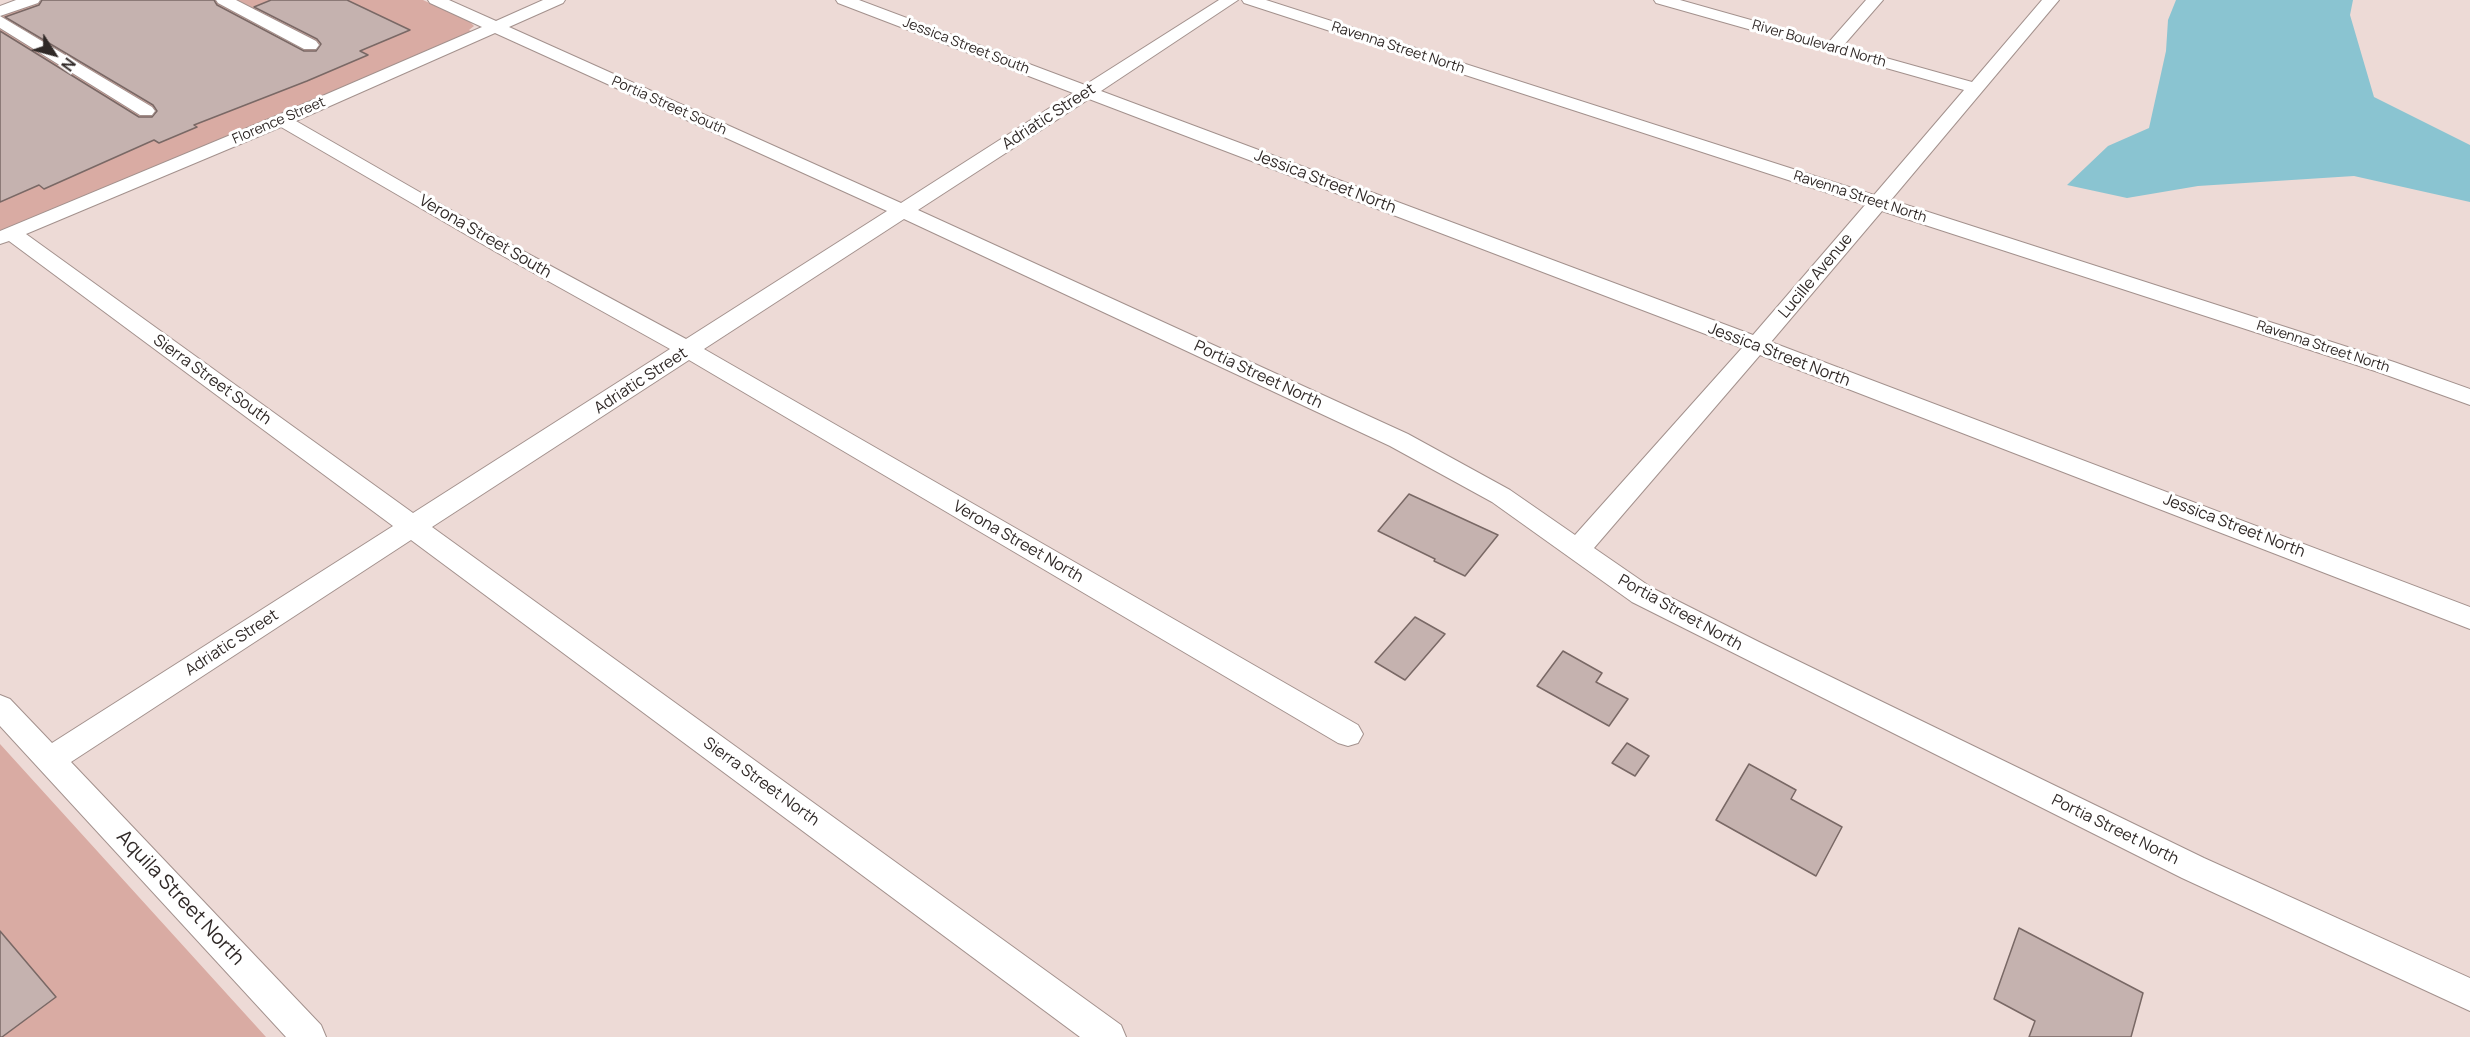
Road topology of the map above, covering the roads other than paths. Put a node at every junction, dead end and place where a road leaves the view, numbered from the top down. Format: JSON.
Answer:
{"nodes":[{"id":1,"x":32,"y":0,"type":"edge"},
{"id":2,"x":224,"y":0,"type":"edge"},
{"id":3,"x":436,"y":0,"type":"edge"},
{"id":4,"x":557,"y":0,"type":"edge"},
{"id":5,"x":844,"y":0,"type":"edge"},
{"id":6,"x":1230,"y":0,"type":"edge"},
{"id":7,"x":1250,"y":0,"type":"edge"},
{"id":8,"x":1662,"y":0,"type":"edge"},
{"id":9,"x":1875,"y":0,"type":"edge"},
{"id":10,"x":2051,"y":0,"type":"edge"},
{"id":11,"x":0,"y":11,"type":"edge"},
{"id":12,"x":0,"y":21,"type":"edge"},
{"id":13,"x":494,"y":27,"type":"junction"},
{"id":14,"x":310,"y":45,"type":"dead end"},
{"id":15,"x":1833,"y":48,"type":"junction"},
{"id":16,"x":1975,"y":88,"type":"junction"},
{"id":17,"x":1088,"y":92,"type":"junction"},
{"id":18,"x":146,"y":111,"type":"dead end"},
{"id":19,"x":282,"y":120,"type":"junction"},
{"id":20,"x":1878,"y":202,"type":"junction"},
{"id":21,"x":903,"y":211,"type":"junction"},
{"id":22,"x":6,"y":235,"type":"edge"},
{"id":23,"x":1756,"y":346,"type":"junction"},
{"id":24,"x":689,"y":350,"type":"junction"},
{"id":25,"x":2470,"y":398,"type":"edge"},
{"id":26,"x":412,"y":526,"type":"junction"},
{"id":27,"x":1578,"y":549,"type":"junction"},
{"id":28,"x":2470,"y":618,"type":"edge"},
{"id":29,"x":0,"y":708,"type":"edge"},
{"id":30,"x":1348,"y":734,"type":"dead end"},
{"id":31,"x":51,"y":759,"type":"junction"},
{"id":32,"x":2470,"y":995,"type":"edge"},
{"id":33,"x":309,"y":1037,"type":"edge"},
{"id":34,"x":1109,"y":1037,"type":"edge"}],
"edges":[{"from":1,"to":11,"type":"street"},
{"from":2,"to":14,"type":"street"},
{"from":3,"to":13,"type":"street","name":"Portia Street South"},
{"from":4,"to":13,"type":"street","name":"Florence Street"},
{"from":5,"to":17,"type":"street","name":"Jessica Street South"},
{"from":6,"to":17,"type":"street","name":"Adriatic Street"},
{"from":7,"to":20,"type":"street","name":"Ravenna Street North"},
{"from":8,"to":15,"type":"street","name":"River Boulevard North"},
{"from":9,"to":15,"type":"street"},
{"from":10,"to":16,"type":"street","name":"Lucille Avenue"},
{"from":12,"to":18,"type":"street"},
{"from":13,"to":19,"type":"street","name":"Florence Street"},
{"from":13,"to":21,"type":"street","name":"Portia Street South"},
{"from":15,"to":16,"type":"street","name":"River Boulevard North"},
{"from":16,"to":20,"type":"street","name":"Lucille Avenue"},
{"from":17,"to":21,"type":"street","name":"Adriatic Street"},
{"from":17,"to":23,"type":"street","name":"Jessica Street North"},
{"from":19,"to":22,"type":"street","name":"Florence Street"},
{"from":19,"to":24,"type":"street","name":"Verona Street South"},
{"from":20,"to":23,"type":"street","name":"Lucille Avenue"},
{"from":20,"to":25,"type":"street","name":"Ravenna Street North"},
{"from":21,"to":24,"type":"street","name":"Adriatic Street"},
{"from":21,"to":27,"type":"street","name":"Portia Street North"},
{"from":22,"to":26,"type":"street","name":"Sierra Street South"},
{"from":23,"to":27,"type":"street","name":"Lucille Avenue"},
{"from":23,"to":28,"type":"street","name":"Jessica Street North"},
{"from":24,"to":26,"type":"street","name":"Adriatic Street"},
{"from":24,"to":30,"type":"street","name":"Verona Street North"},
{"from":26,"to":31,"type":"street","name":"Adriatic Street"},
{"from":26,"to":34,"type":"street","name":"Sierra Street North"},
{"from":27,"to":32,"type":"street","name":"Portia Street North"},
{"from":29,"to":31,"type":"street","name":"Aquila Street North"},
{"from":31,"to":33,"type":"street","name":"Aquila Street North"}]}
